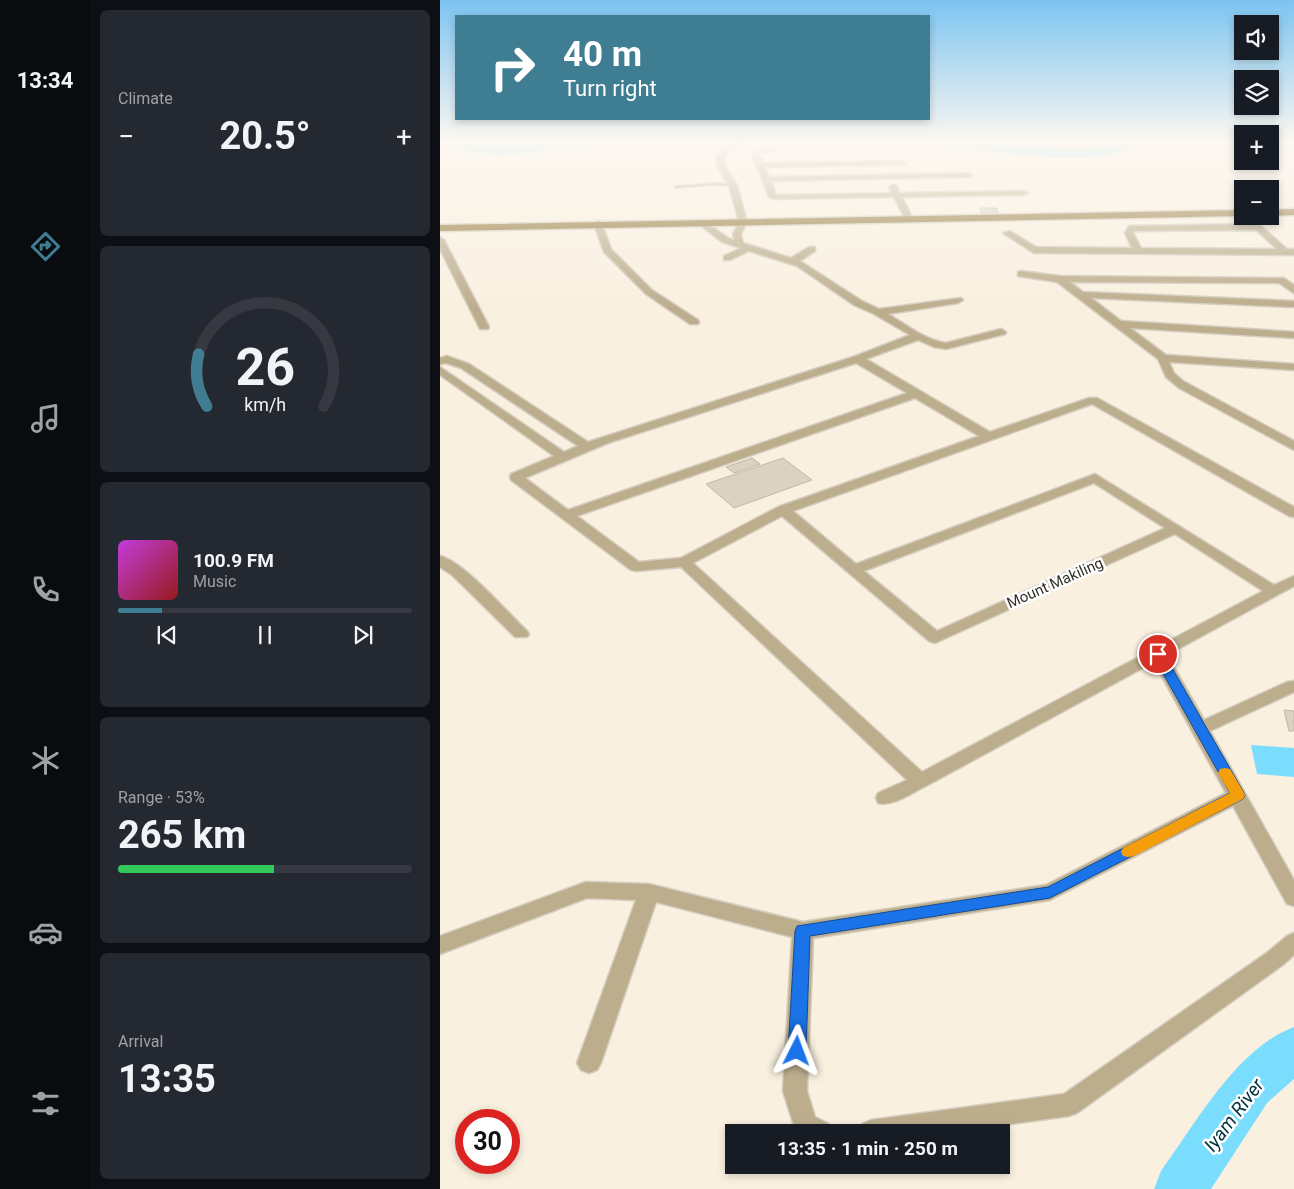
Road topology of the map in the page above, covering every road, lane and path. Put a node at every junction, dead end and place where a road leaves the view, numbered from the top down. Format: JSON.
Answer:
{"nodes":[{"id":1,"x":737,"y":198,"type":"edge"},
{"id":2,"x":900,"y":198,"type":"edge"},
{"id":3,"x":1294,"y":212,"type":"edge"},
{"id":4,"x":1234,"y":213,"type":"edge"},
{"id":5,"x":1279,"y":213,"type":"edge"},
{"id":6,"x":909,"y":219,"type":"junction"},
{"id":7,"x":700,"y":222,"type":"junction"},
{"id":8,"x":743,"y":222,"type":"junction"},
{"id":9,"x":600,"y":224,"type":"junction"},
{"id":10,"x":1258,"y":227,"type":"joint"},
{"id":11,"x":440,"y":228,"type":"edge"},
{"id":12,"x":1007,"y":232,"type":"dead end"},
{"id":13,"x":440,"y":240,"type":"edge"},
{"id":14,"x":743,"y":246,"type":"junction"},
{"id":15,"x":812,"y":249,"type":"dead end"},
{"id":16,"x":1138,"y":251,"type":"junction"},
{"id":17,"x":1289,"y":252,"type":"edge"},
{"id":18,"x":727,"y":258,"type":"dead end"},
{"id":19,"x":793,"y":261,"type":"junction"},
{"id":20,"x":1021,"y":274,"type":"dead end"},
{"id":21,"x":1060,"y":279,"type":"junction"},
{"id":22,"x":1294,"y":290,"type":"edge"},
{"id":23,"x":1082,"y":295,"type":"junction"},
{"id":24,"x":958,"y":300,"type":"dead end"},
{"id":25,"x":1294,"y":304,"type":"edge"},
{"id":26,"x":878,"y":312,"type":"junction"},
{"id":27,"x":694,"y":322,"type":"dead end"},
{"id":28,"x":1119,"y":324,"type":"junction"},
{"id":29,"x":484,"y":327,"type":"dead end"},
{"id":30,"x":1001,"y":332,"type":"dead end"},
{"id":31,"x":1294,"y":335,"type":"edge"},
{"id":32,"x":918,"y":336,"type":"junction"},
{"id":33,"x":1163,"y":358,"type":"junction"},
{"id":34,"x":856,"y":359,"type":"junction"},
{"id":35,"x":440,"y":361,"type":"edge"},
{"id":36,"x":1294,"y":367,"type":"edge"},
{"id":37,"x":440,"y":370,"type":"edge"},
{"id":38,"x":916,"y":394,"type":"junction"},
{"id":39,"x":989,"y":437,"type":"junction"},
{"id":40,"x":1277,"y":437,"type":"junction"},
{"id":41,"x":1294,"y":438,"type":"edge"},
{"id":42,"x":1294,"y":446,"type":"edge"},
{"id":43,"x":587,"y":447,"type":"junction"},
{"id":44,"x":563,"y":457,"type":"junction"},
{"id":45,"x":783,"y":510,"type":"junction"},
{"id":46,"x":1294,"y":513,"type":"edge"},
{"id":47,"x":566,"y":515,"type":"junction"},
{"id":48,"x":1175,"y":529,"type":"junction"},
{"id":49,"x":440,"y":560,"type":"edge"},
{"id":50,"x":684,"y":562,"type":"junction"},
{"id":51,"x":852,"y":570,"type":"junction"},
{"id":52,"x":1294,"y":580,"type":"edge"},
{"id":53,"x":1274,"y":591,"type":"junction"},
{"id":54,"x":520,"y":634,"type":"dead end"},
{"id":55,"x":1158,"y":654,"type":"junction"},
{"id":56,"x":1292,"y":686,"type":"dead end"},
{"id":57,"x":1200,"y":729,"type":"junction"},
{"id":58,"x":920,"y":781,"type":"junction"},
{"id":59,"x":1238,"y":795,"type":"junction"},
{"id":60,"x":885,"y":798,"type":"dead end"},
{"id":61,"x":649,"y":892,"type":"junction"},
{"id":62,"x":1294,"y":898,"type":"edge"},
{"id":63,"x":803,"y":931,"type":"junction"},
{"id":64,"x":1294,"y":942,"type":"edge"},
{"id":65,"x":440,"y":945,"type":"edge"},
{"id":66,"x":589,"y":1063,"type":"dead end"},
{"id":67,"x":805,"y":1124,"type":"edge"},
{"id":68,"x":930,"y":1124,"type":"edge"}],
"edges":[{"from":1,"to":8,"type":"street"},
{"from":2,"to":6,"type":"street"},
{"from":3,"to":5,"type":"main road"},
{"from":4,"to":6,"type":"main road"},
{"from":6,"to":8,"type":"main road"},
{"from":7,"to":8,"type":"main road"},
{"from":7,"to":9,"type":"main road"},
{"from":7,"to":14,"type":"street"},
{"from":8,"to":14,"type":"street"},
{"from":9,"to":11,"type":"main road"},
{"from":9,"to":27,"type":"street"},
{"from":10,"to":16,"type":"street"},
{"from":10,"to":17,"type":"street"},
{"from":12,"to":16,"type":"street"},
{"from":13,"to":29,"type":"street"},
{"from":14,"to":18,"type":"street"},
{"from":14,"to":19,"type":"street"},
{"from":15,"to":19,"type":"street"},
{"from":16,"to":17,"type":"street"},
{"from":19,"to":26,"type":"street"},
{"from":20,"to":21,"type":"street"},
{"from":21,"to":22,"type":"street"},
{"from":21,"to":23,"type":"street"},
{"from":23,"to":25,"type":"street"},
{"from":23,"to":28,"type":"street"},
{"from":24,"to":26,"type":"street"},
{"from":26,"to":32,"type":"street"},
{"from":28,"to":31,"type":"street"},
{"from":28,"to":33,"type":"street"},
{"from":30,"to":32,"type":"street"},
{"from":32,"to":34,"type":"street"},
{"from":33,"to":36,"type":"street"},
{"from":33,"to":40,"type":"street"},
{"from":34,"to":38,"type":"street"},
{"from":34,"to":43,"type":"street"},
{"from":35,"to":43,"type":"street"},
{"from":37,"to":44,"type":"street"},
{"from":38,"to":39,"type":"street"},
{"from":38,"to":47,"type":"street"},
{"from":39,"to":45,"type":"street"},
{"from":39,"to":46,"type":"street"},
{"from":40,"to":41,"type":"street"},
{"from":40,"to":42,"type":"street"},
{"from":43,"to":44,"type":"street"},
{"from":44,"to":47,"type":"street"},
{"from":45,"to":50,"type":"street"},
{"from":45,"to":51,"type":"street"},
{"from":47,"to":50,"type":"street"},
{"from":48,"to":51,"type":"street"},
{"from":48,"to":51,"type":"street","name":"Mount Makiling"},
{"from":48,"to":53,"type":"street"},
{"from":49,"to":54,"type":"street"},
{"from":50,"to":58,"type":"street"},
{"from":52,"to":53,"type":"street"},
{"from":53,"to":55,"type":"street"},
{"from":55,"to":57,"type":"street"},
{"from":55,"to":58,"type":"street"},
{"from":56,"to":57,"type":"street"},
{"from":57,"to":59,"type":"street"},
{"from":58,"to":60,"type":"street"},
{"from":59,"to":62,"type":"street"},
{"from":59,"to":63,"type":"street"},
{"from":61,"to":63,"type":"street"},
{"from":61,"to":65,"type":"street"},
{"from":61,"to":66,"type":"street"},
{"from":63,"to":67,"type":"street"},
{"from":64,"to":68,"type":"street"}]}
